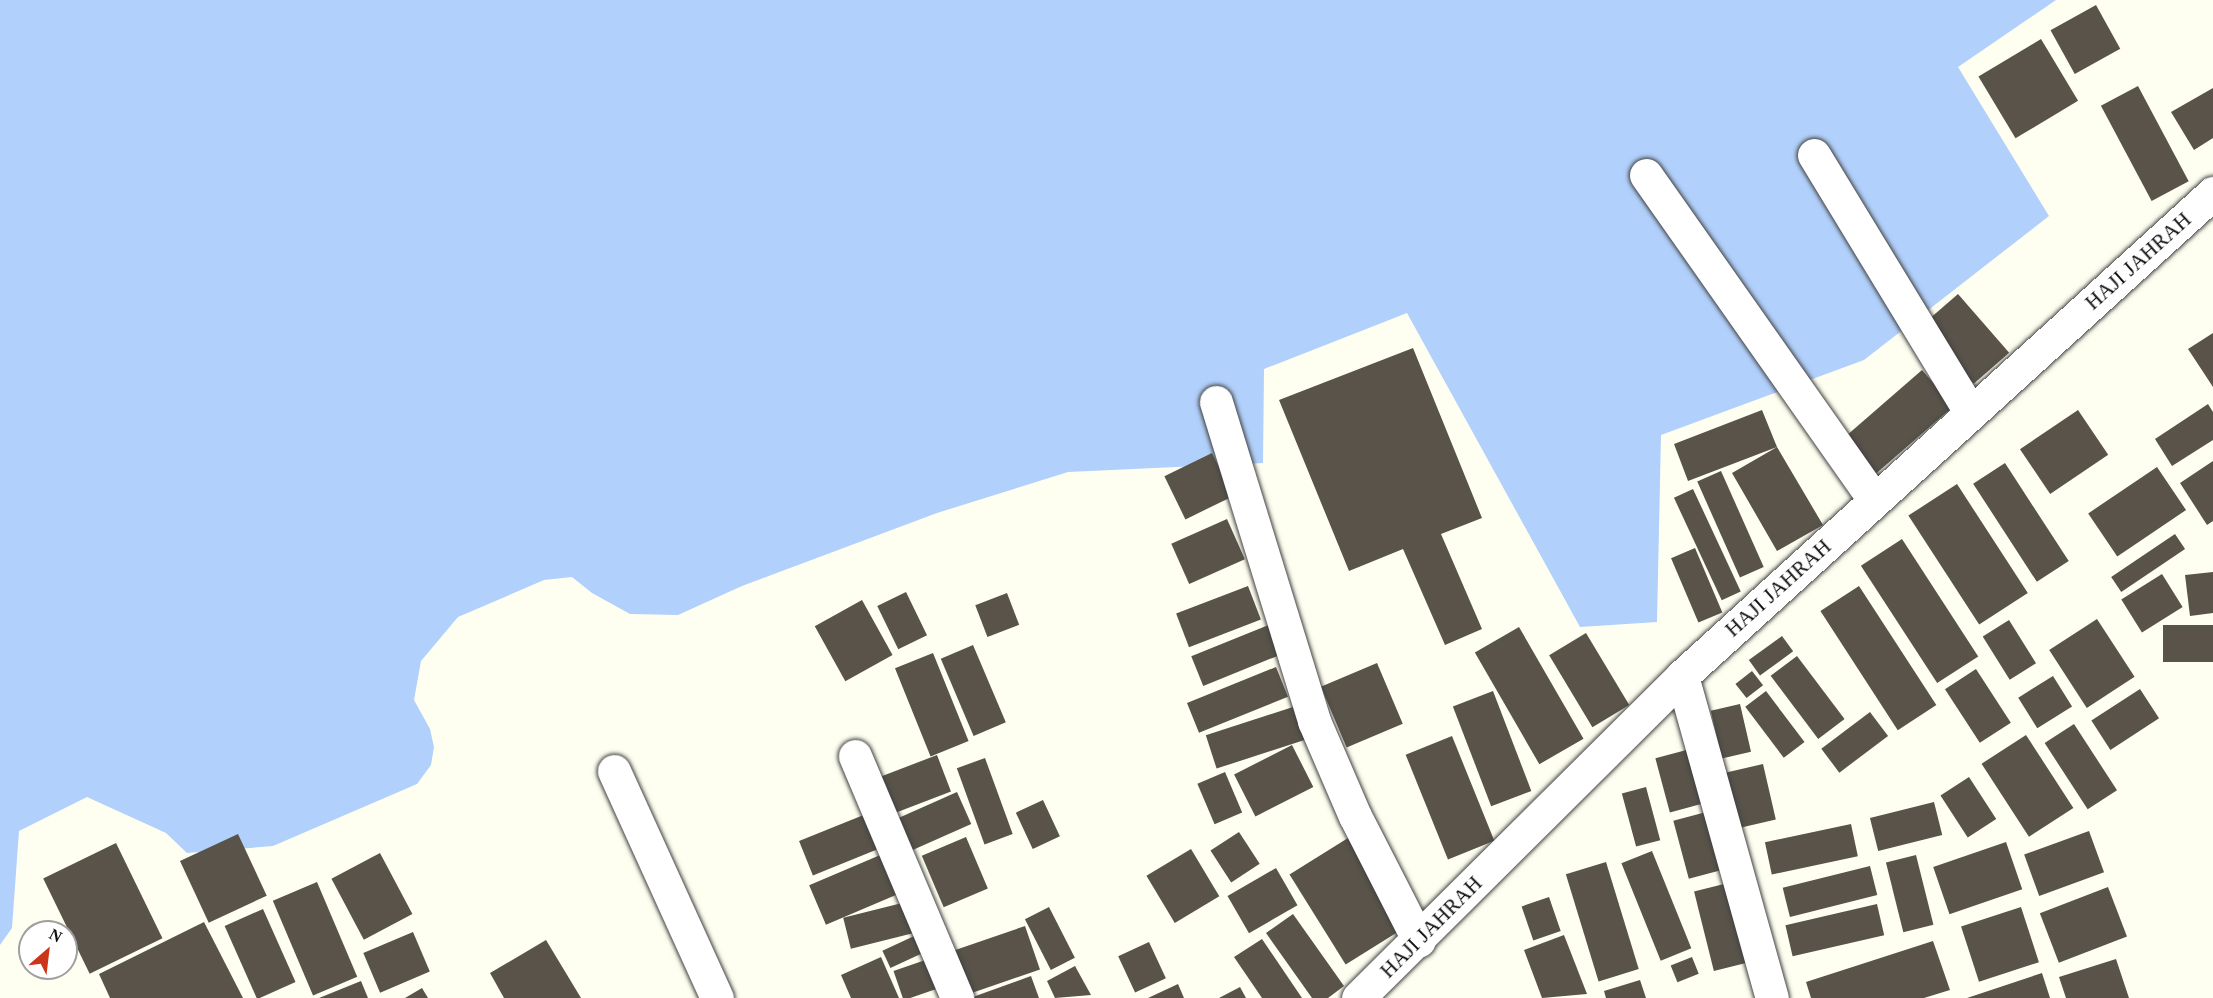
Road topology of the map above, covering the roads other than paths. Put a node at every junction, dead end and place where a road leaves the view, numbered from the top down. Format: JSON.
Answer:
{"nodes":[{"id":1,"x":1814,"y":155,"type":"dead end"},
{"id":2,"x":1646,"y":175,"type":"dead end"},
{"id":3,"x":2213,"y":193,"type":"edge"},
{"id":4,"x":1216,"y":402,"type":"dead end"},
{"id":5,"x":1970,"y":412,"type":"junction"},
{"id":6,"x":1874,"y":500,"type":"junction"},
{"id":7,"x":1682,"y":676,"type":"junction"},
{"id":8,"x":855,"y":756,"type":"dead end"},
{"id":9,"x":614,"y":771,"type":"dead end"},
{"id":10,"x":1419,"y":941,"type":"junction"},
{"id":11,"x":717,"y":998,"type":"edge"},
{"id":12,"x":957,"y":998,"type":"edge"},
{"id":13,"x":1358,"y":998,"type":"edge"},
{"id":14,"x":1772,"y":998,"type":"edge"}],
"edges":[{"from":1,"to":5,"type":"street"},
{"from":2,"to":6,"type":"street"},
{"from":3,"to":5,"type":"street","name":"HAJI JAHRAH"},
{"from":4,"to":10,"type":"street"},
{"from":5,"to":6,"type":"street","name":"HAJI JAHRAH"},
{"from":6,"to":7,"type":"street","name":"HAJI JAHRAH"},
{"from":7,"to":10,"type":"street","name":"HAJI JAHRAH"},
{"from":7,"to":14,"type":"street"},
{"from":8,"to":12,"type":"street"},
{"from":9,"to":11,"type":"street"},
{"from":10,"to":13,"type":"street","name":"HAJI JAHRAH"}]}
